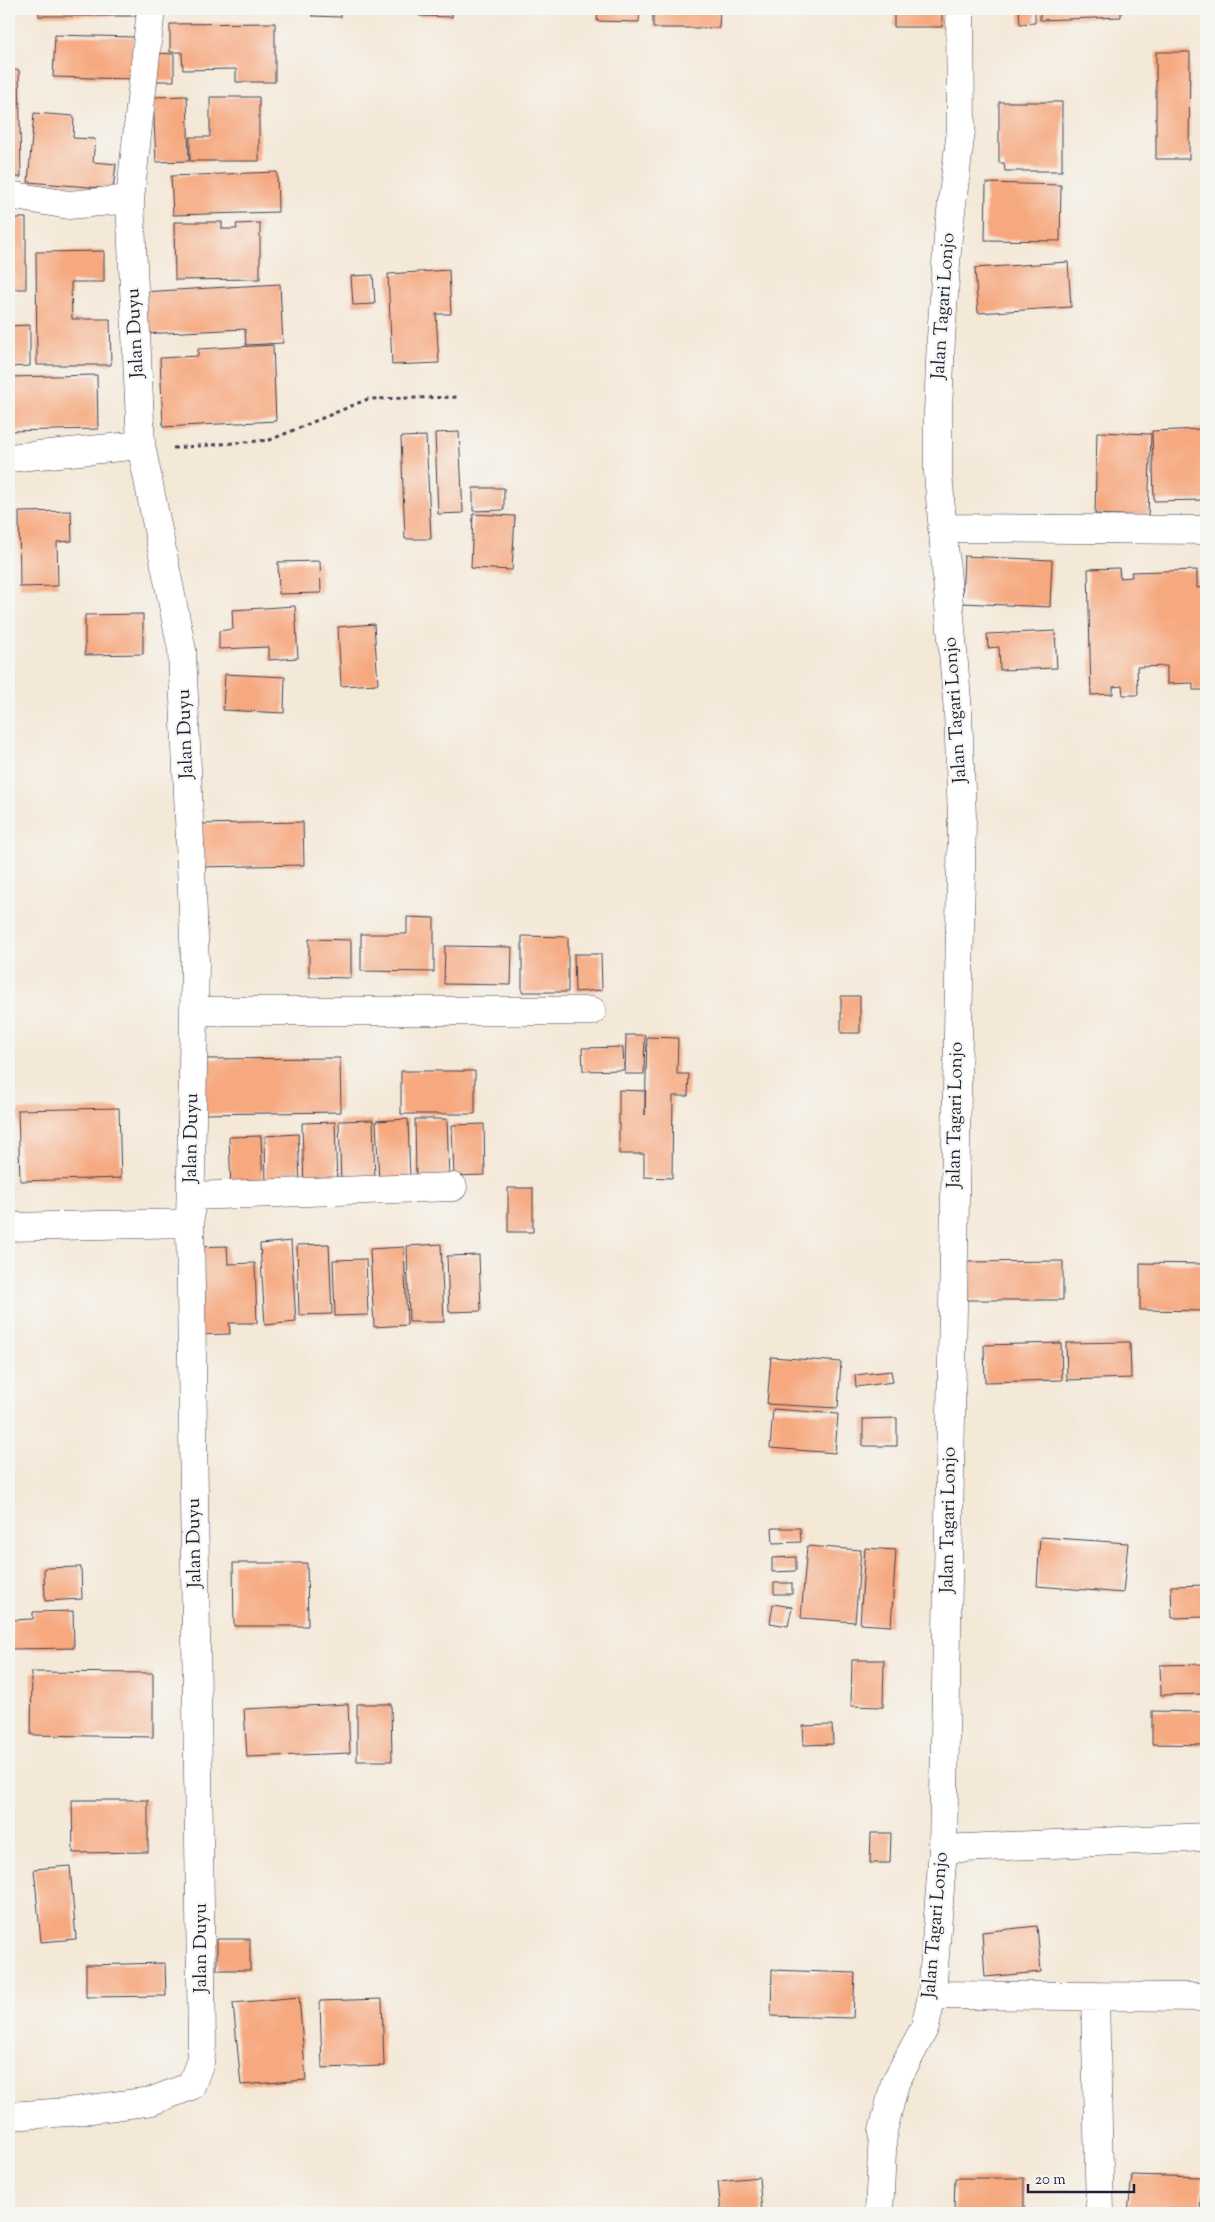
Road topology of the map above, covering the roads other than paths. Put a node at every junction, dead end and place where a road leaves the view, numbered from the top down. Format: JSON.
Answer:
{"nodes":[{"id":1,"x":151,"y":9,"type":"edge"},
{"id":2,"x":960,"y":9,"type":"edge"},
{"id":3,"x":9,"y":195,"type":"edge"},
{"id":4,"x":130,"y":199,"type":"junction"},
{"id":5,"x":142,"y":449,"type":"junction"},
{"id":6,"x":9,"y":458,"type":"edge"},
{"id":7,"x":942,"y":528,"type":"junction"},
{"id":8,"x":1206,"y":530,"type":"edge"},
{"id":9,"x":195,"y":1011,"type":"junction"},
{"id":10,"x":592,"y":1011,"type":"dead end"},
{"id":11,"x":453,"y":1187,"type":"dead end"},
{"id":12,"x":191,"y":1196,"type":"junction"},
{"id":13,"x":190,"y":1223,"type":"junction"},
{"id":14,"x":9,"y":1227,"type":"edge"},
{"id":15,"x":1206,"y":1837,"type":"edge"},
{"id":16,"x":943,"y":1849,"type":"junction"},
{"id":17,"x":932,"y":1995,"type":"junction"},
{"id":18,"x":1095,"y":1996,"type":"junction"},
{"id":19,"x":1206,"y":1997,"type":"edge"},
{"id":20,"x":9,"y":2116,"type":"edge"},
{"id":21,"x":879,"y":2213,"type":"edge"},
{"id":22,"x":1100,"y":2213,"type":"edge"}],
"edges":[{"from":1,"to":4,"type":"street","name":"Jalan Duyu"},
{"from":2,"to":7,"type":"street","name":"Jalan Tagari Lonjo"},
{"from":3,"to":4,"type":"street"},
{"from":4,"to":5,"type":"street","name":"Jalan Duyu"},
{"from":5,"to":6,"type":"street"},
{"from":5,"to":9,"type":"street","name":"Jalan Duyu"},
{"from":7,"to":8,"type":"street"},
{"from":7,"to":16,"type":"street","name":"Jalan Tagari Lonjo"},
{"from":9,"to":10,"type":"street"},
{"from":9,"to":12,"type":"street","name":"Jalan Duyu"},
{"from":11,"to":12,"type":"street"},
{"from":12,"to":13,"type":"street","name":"Jalan Duyu"},
{"from":13,"to":14,"type":"street"},
{"from":13,"to":20,"type":"street","name":"Jalan Duyu"},
{"from":15,"to":16,"type":"street"},
{"from":16,"to":17,"type":"street","name":"Jalan Tagari Lonjo"},
{"from":17,"to":18,"type":"street"},
{"from":17,"to":21,"type":"street","name":"Jalan Tagari Lonjo"},
{"from":18,"to":19,"type":"street"},
{"from":18,"to":22,"type":"street"}]}
